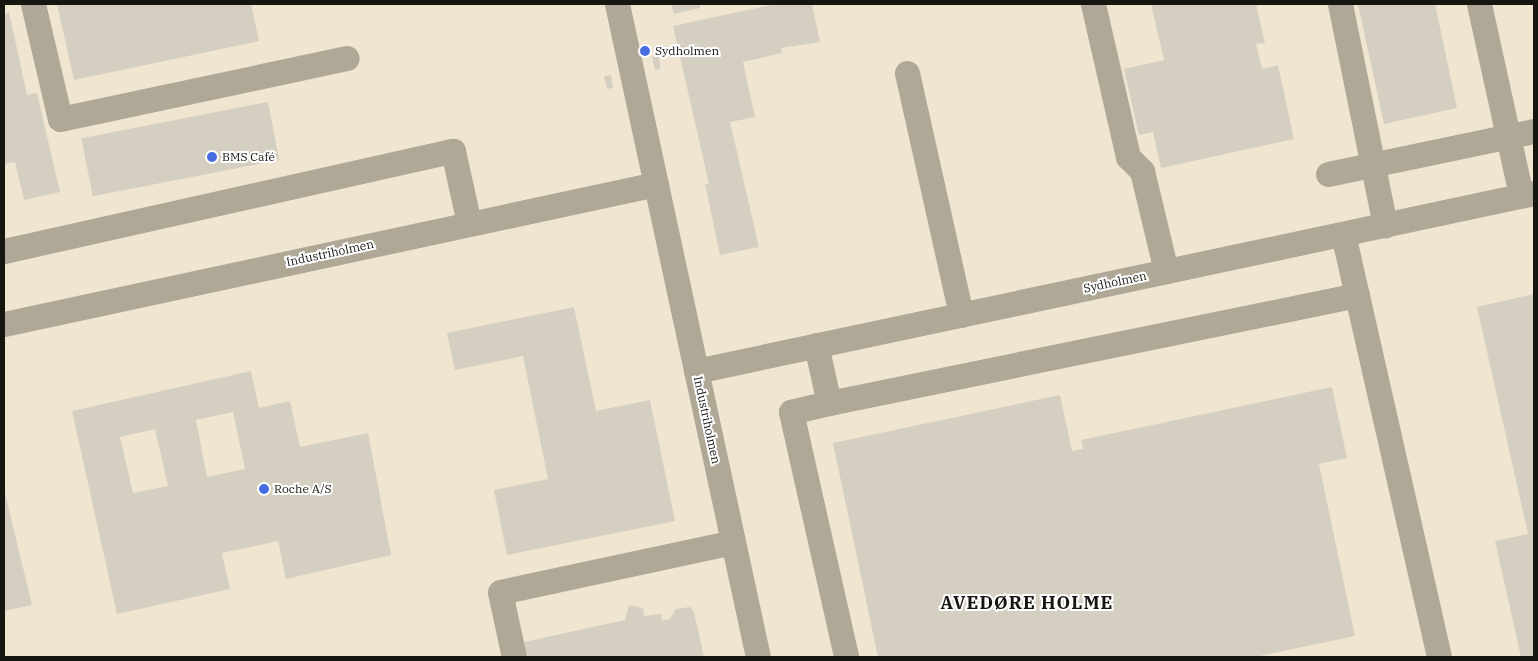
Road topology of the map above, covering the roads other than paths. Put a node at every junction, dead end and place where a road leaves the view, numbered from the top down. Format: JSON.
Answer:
{"nodes":[{"id":1,"x":33,"y":4,"type":"edge"},
{"id":2,"x":617,"y":4,"type":"edge"},
{"id":3,"x":1093,"y":4,"type":"edge"},
{"id":4,"x":1340,"y":4,"type":"edge"},
{"id":5,"x":1479,"y":4,"type":"edge"},
{"id":6,"x":347,"y":58,"type":"dead end"},
{"id":7,"x":907,"y":73,"type":"dead end"},
{"id":8,"x":1534,"y":131,"type":"edge"},
{"id":9,"x":1509,"y":136,"type":"junction"},
{"id":10,"x":1373,"y":164,"type":"junction"},
{"id":11,"x":1328,"y":174,"type":"dead end"},
{"id":12,"x":656,"y":184,"type":"junction"},
{"id":13,"x":1528,"y":194,"type":"edge"},
{"id":14,"x":469,"y":223,"type":"junction"},
{"id":15,"x":1385,"y":225,"type":"junction"},
{"id":16,"x":1344,"y":234,"type":"junction"},
{"id":17,"x":4,"y":251,"type":"edge"},
{"id":18,"x":1166,"y":271,"type":"junction"},
{"id":19,"x":1357,"y":295,"type":"junction"},
{"id":20,"x":961,"y":315,"type":"junction"},
{"id":21,"x":4,"y":324,"type":"edge"},
{"id":22,"x":816,"y":345,"type":"junction"},
{"id":23,"x":696,"y":371,"type":"junction"},
{"id":24,"x":829,"y":403,"type":"junction"},
{"id":25,"x":733,"y":542,"type":"junction"},
{"id":26,"x":514,"y":657,"type":"edge"},
{"id":27,"x":758,"y":657,"type":"edge"},
{"id":28,"x":846,"y":657,"type":"edge"},
{"id":29,"x":1439,"y":657,"type":"edge"}],
"edges":[{"from":1,"to":6,"type":"street"},
{"from":2,"to":12,"type":"street","name":"Industriholmen"},
{"from":3,"to":18,"type":"street"},
{"from":4,"to":10,"type":"street"},
{"from":5,"to":9,"type":"street"},
{"from":7,"to":20,"type":"street"},
{"from":8,"to":9,"type":"street"},
{"from":9,"to":10,"type":"street"},
{"from":9,"to":13,"type":"street"},
{"from":10,"to":11,"type":"street"},
{"from":10,"to":15,"type":"street"},
{"from":12,"to":14,"type":"street","name":"Industriholmen"},
{"from":12,"to":23,"type":"street","name":"Industriholmen"},
{"from":13,"to":15,"type":"street","name":"Sydholmen"},
{"from":14,"to":17,"type":"street"},
{"from":14,"to":21,"type":"street","name":"Industriholmen"},
{"from":15,"to":16,"type":"street","name":"Sydholmen"},
{"from":16,"to":18,"type":"street","name":"Sydholmen"},
{"from":16,"to":19,"type":"street"},
{"from":18,"to":20,"type":"street","name":"Sydholmen"},
{"from":19,"to":24,"type":"street"},
{"from":19,"to":29,"type":"street"},
{"from":20,"to":22,"type":"street","name":"Sydholmen"},
{"from":22,"to":23,"type":"street","name":"Sydholmen"},
{"from":22,"to":24,"type":"street"},
{"from":23,"to":25,"type":"street","name":"Industriholmen"},
{"from":24,"to":28,"type":"street"},
{"from":25,"to":26,"type":"street"},
{"from":25,"to":27,"type":"street","name":"Industriholmen"}]}
